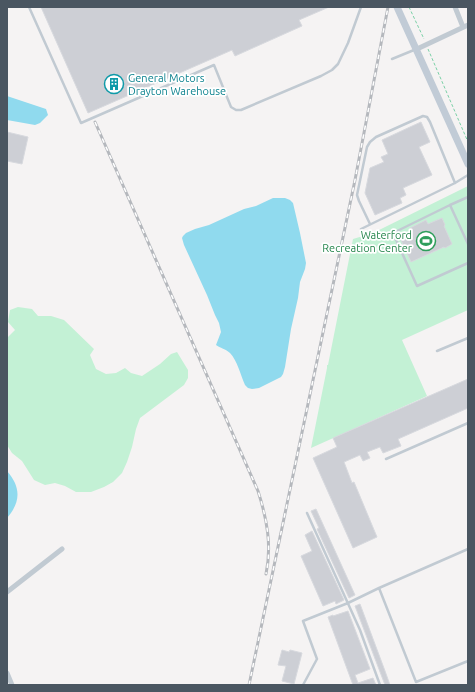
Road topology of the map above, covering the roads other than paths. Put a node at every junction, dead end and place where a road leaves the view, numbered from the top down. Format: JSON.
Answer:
{"nodes":[{"id":1,"x":29,"y":7,"type":"edge"},
{"id":2,"x":361,"y":7,"type":"edge"},
{"id":3,"x":398,"y":7,"type":"edge"},
{"id":4,"x":455,"y":7,"type":"edge"},
{"id":5,"x":465,"y":26,"type":"edge"},
{"id":6,"x":417,"y":49,"type":"junction"},
{"id":7,"x":392,"y":59,"type":"dead end"},
{"id":8,"x":468,"y":164,"type":"edge"},
{"id":9,"x":468,"y":175,"type":"edge"},
{"id":10,"x":455,"y":182,"type":"junction"},
{"id":11,"x":468,"y":197,"type":"edge"},
{"id":12,"x":450,"y":206,"type":"junction"},
{"id":13,"x":370,"y":224,"type":"junction"},
{"id":14,"x":361,"y":229,"type":"dead end"},
{"id":15,"x":468,"y":244,"type":"edge"},
{"id":16,"x":468,"y":263,"type":"edge"},
{"id":17,"x":468,"y":338,"type":"edge"},
{"id":18,"x":437,"y":351,"type":"dead end"},
{"id":19,"x":468,"y":422,"type":"edge"},
{"id":20,"x":386,"y":459,"type":"dead end"},
{"id":21,"x":307,"y":513,"type":"dead end"},
{"id":22,"x":62,"y":549,"type":"dead end"},
{"id":23,"x":468,"y":549,"type":"edge"},
{"id":24,"x":379,"y":588,"type":"junction"},
{"id":25,"x":7,"y":592,"type":"edge"},
{"id":26,"x":348,"y":603,"type":"junction"},
{"id":27,"x":468,"y":661,"type":"edge"},
{"id":28,"x":7,"y":673,"type":"edge"},
{"id":29,"x":12,"y":685,"type":"edge"},
{"id":30,"x":303,"y":685,"type":"edge"},
{"id":31,"x":380,"y":685,"type":"edge"}],
"edges":[{"from":1,"to":2,"type":"lane"},
{"from":3,"to":6,"type":"main road"},
{"from":4,"to":5,"type":"street"},
{"from":5,"to":6,"type":"street"},
{"from":6,"to":7,"type":"lane"},
{"from":6,"to":8,"type":"main road"},
{"from":9,"to":10,"type":"lane"},
{"from":10,"to":13,"type":"lane"},
{"from":10,"to":13,"type":"lane"},
{"from":11,"to":12,"type":"lane"},
{"from":12,"to":15,"type":"lane"},
{"from":12,"to":16,"type":"lane"},
{"from":13,"to":14,"type":"lane"},
{"from":17,"to":18,"type":"lane"},
{"from":19,"to":20,"type":"lane"},
{"from":21,"to":26,"type":"lane"},
{"from":22,"to":25,"type":"street"},
{"from":23,"to":24,"type":"lane"},
{"from":24,"to":26,"type":"lane"},
{"from":24,"to":27,"type":"lane"},
{"from":26,"to":30,"type":"lane"},
{"from":26,"to":31,"type":"lane"},
{"from":28,"to":29,"type":"street"}]}
